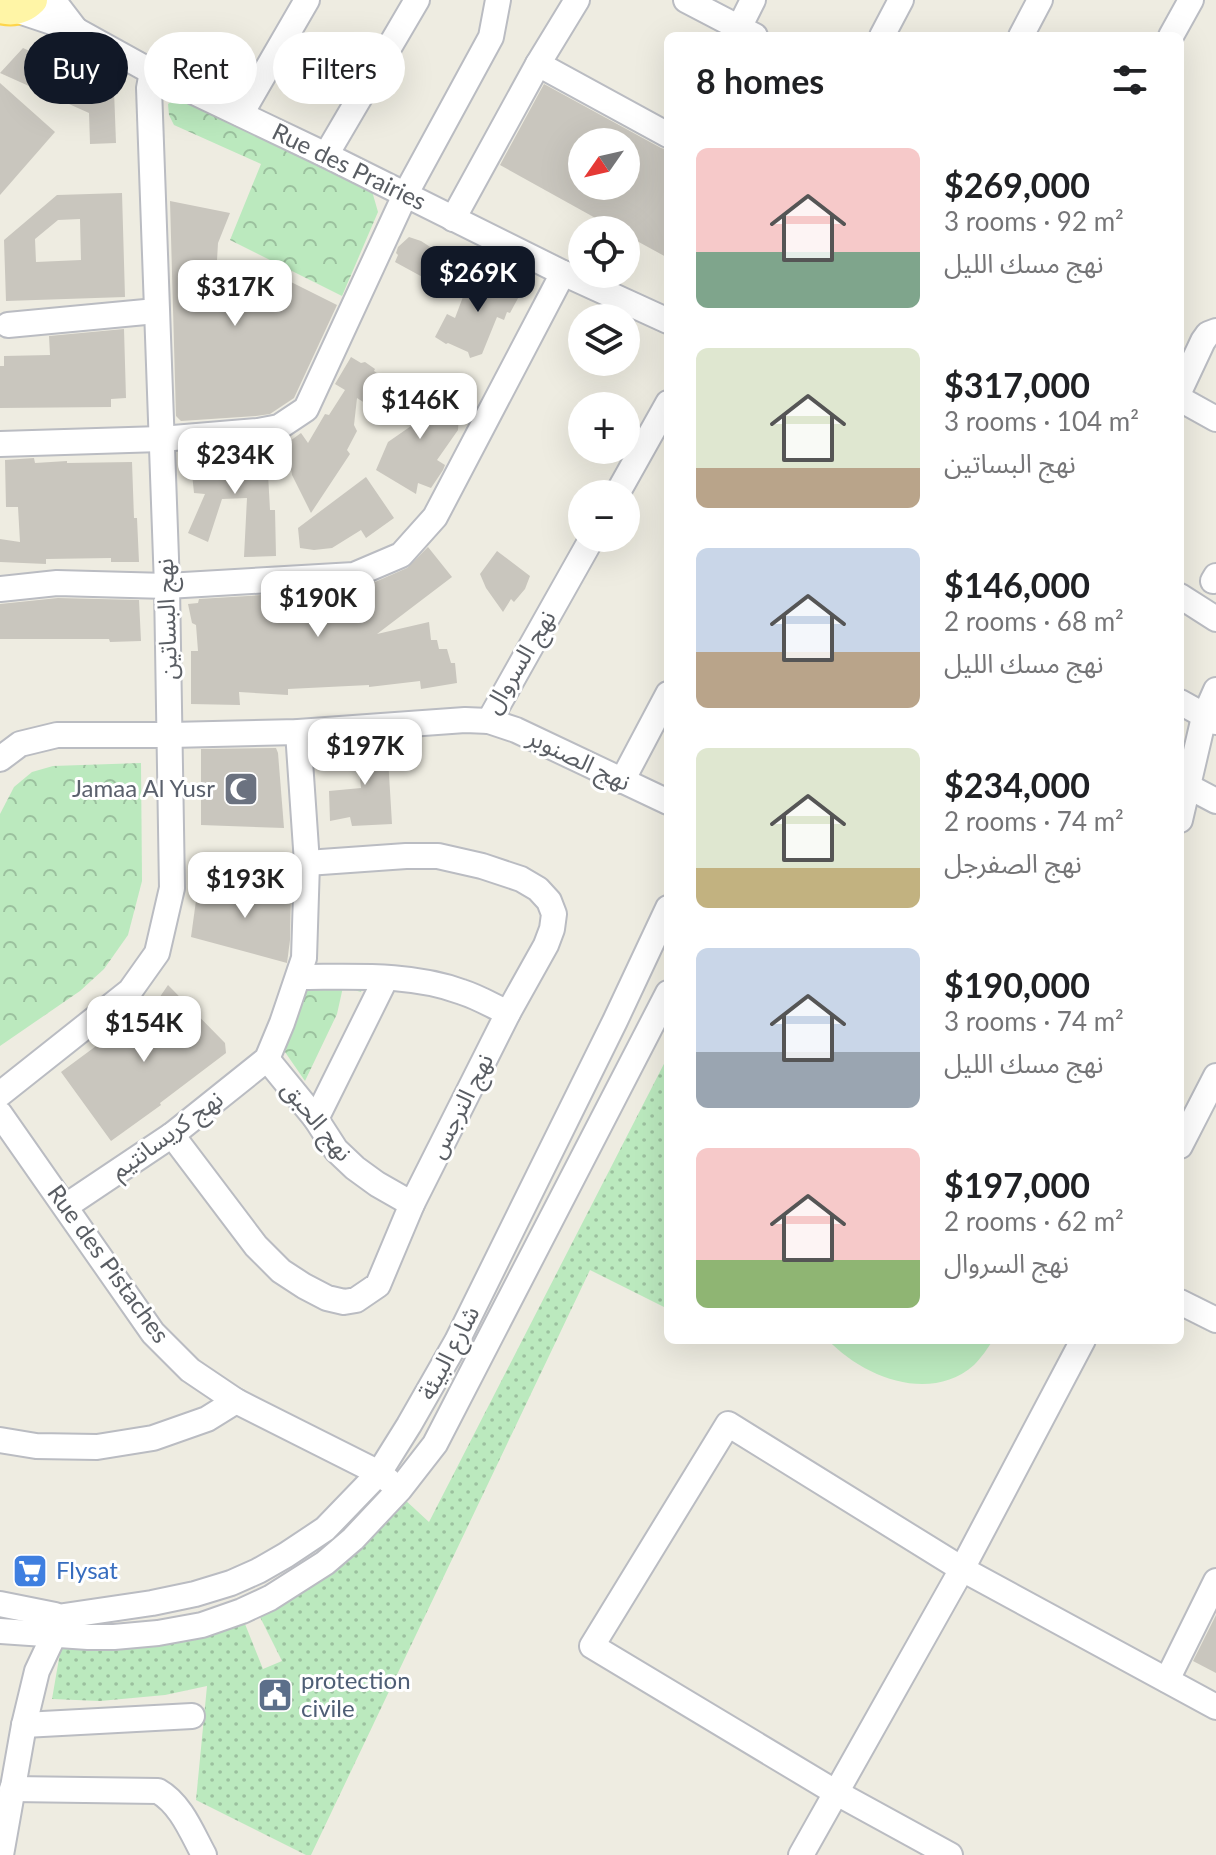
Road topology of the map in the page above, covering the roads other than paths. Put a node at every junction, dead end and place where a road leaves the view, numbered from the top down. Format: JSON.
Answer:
{"nodes":[{"id":1,"x":53,"y":0,"type":"edge"},
{"id":2,"x":307,"y":0,"type":"edge"},
{"id":3,"x":417,"y":0,"type":"edge"},
{"id":4,"x":498,"y":0,"type":"edge"},
{"id":5,"x":577,"y":0,"type":"edge"},
{"id":6,"x":686,"y":0,"type":"edge"},
{"id":7,"x":753,"y":0,"type":"edge"},
{"id":8,"x":901,"y":0,"type":"edge"},
{"id":9,"x":1040,"y":0,"type":"edge"},
{"id":10,"x":1191,"y":0,"type":"edge"},
{"id":11,"x":11,"y":9,"type":"edge"},
{"id":12,"x":76,"y":30,"type":"junction"},
{"id":13,"x":747,"y":32,"type":"edge"},
{"id":14,"x":884,"y":32,"type":"edge"},
{"id":15,"x":1023,"y":32,"type":"edge"},
{"id":16,"x":1173,"y":32,"type":"edge"},
{"id":17,"x":538,"y":64,"type":"junction"},
{"id":18,"x":144,"y":68,"type":"edge"},
{"id":19,"x":150,"y":104,"type":"edge"},
{"id":20,"x":220,"y":104,"type":"edge"},
{"id":21,"x":241,"y":114,"type":"junction"},
{"id":22,"x":664,"y":133,"type":"edge"},
{"id":23,"x":326,"y":155,"type":"junction"},
{"id":24,"x":405,"y":195,"type":"junction"},
{"id":25,"x":453,"y":219,"type":"junction"},
{"id":26,"x":563,"y":273,"type":"junction"},
{"id":27,"x":156,"y":311,"type":"junction"},
{"id":28,"x":664,"y":319,"type":"edge"},
{"id":29,"x":8,"y":325,"type":"dead end"},
{"id":30,"x":1216,"y":331,"type":"edge"},
{"id":31,"x":1184,"y":381,"type":"edge"},
{"id":32,"x":1184,"y":401,"type":"edge"},
{"id":33,"x":664,"y":410,"type":"edge"},
{"id":34,"x":1216,"y":419,"type":"edge"},
{"id":35,"x":161,"y":439,"type":"junction"},
{"id":36,"x":0,"y":444,"type":"edge"},
{"id":37,"x":625,"y":480,"type":"edge"},
{"id":38,"x":584,"y":552,"type":"edge"},
{"id":39,"x":167,"y":586,"type":"junction"},
{"id":40,"x":0,"y":589,"type":"edge"},
{"id":41,"x":1184,"y":599,"type":"edge"},
{"id":42,"x":1216,"y":619,"type":"edge"},
{"id":43,"x":1216,"y":690,"type":"edge"},
{"id":44,"x":664,"y":702,"type":"edge"},
{"id":45,"x":1184,"y":704,"type":"edge"},
{"id":46,"x":1210,"y":720,"type":"edge"},
{"id":47,"x":489,"y":721,"type":"junction"},
{"id":48,"x":298,"y":732,"type":"junction"},
{"id":49,"x":170,"y":735,"type":"junction"},
{"id":50,"x":0,"y":759,"type":"edge"},
{"id":51,"x":622,"y":781,"type":"junction"},
{"id":52,"x":1184,"y":784,"type":"edge"},
{"id":53,"x":664,"y":800,"type":"edge"},
{"id":54,"x":1216,"y":801,"type":"edge"},
{"id":55,"x":307,"y":863,"type":"junction"},
{"id":56,"x":664,"y":917,"type":"edge"},
{"id":57,"x":299,"y":977,"type":"junction"},
{"id":58,"x":386,"y":978,"type":"junction"},
{"id":59,"x":664,"y":1001,"type":"edge"},
{"id":60,"x":508,"y":1013,"type":"junction"},
{"id":61,"x":267,"y":1059,"type":"junction"},
{"id":62,"x":1216,"y":1076,"type":"edge"},
{"id":63,"x":0,"y":1094,"type":"edge"},
{"id":64,"x":0,"y":1114,"type":"edge"},
{"id":65,"x":316,"y":1119,"type":"junction"},
{"id":66,"x":172,"y":1135,"type":"junction"},
{"id":67,"x":1184,"y":1138,"type":"edge"},
{"id":68,"x":412,"y":1204,"type":"junction"},
{"id":69,"x":66,"y":1206,"type":"junction"},
{"id":70,"x":1184,"y":1304,"type":"edge"},
{"id":71,"x":1216,"y":1320,"type":"edge"},
{"id":72,"x":1081,"y":1344,"type":"edge"},
{"id":73,"x":236,"y":1401,"type":"junction"},
{"id":74,"x":0,"y":1440,"type":"edge"},
{"id":75,"x":379,"y":1473,"type":"junction"},
{"id":76,"x":400,"y":1489,"type":"junction"},
{"id":77,"x":962,"y":1569,"type":"junction"},
{"id":78,"x":1216,"y":1581,"type":"edge"},
{"id":79,"x":0,"y":1604,"type":"edge"},
{"id":80,"x":57,"y":1627,"type":"junction"},
{"id":81,"x":0,"y":1631,"type":"edge"},
{"id":82,"x":1167,"y":1680,"type":"junction"},
{"id":83,"x":1216,"y":1707,"type":"edge"},
{"id":84,"x":192,"y":1716,"type":"dead end"},
{"id":85,"x":24,"y":1725,"type":"junction"},
{"id":86,"x":12,"y":1789,"type":"junction"},
{"id":87,"x":835,"y":1792,"type":"junction"},
{"id":88,"x":1,"y":1855,"type":"edge"},
{"id":89,"x":204,"y":1855,"type":"edge"},
{"id":90,"x":801,"y":1855,"type":"edge"},
{"id":91,"x":950,"y":1855,"type":"edge"}],
"edges":[{"from":1,"to":12,"type":"street","name":"Rue des Prairies"},
{"from":2,"to":21,"type":"street"},
{"from":3,"to":23,"type":"street"},
{"from":4,"to":24,"type":"street"},
{"from":5,"to":17,"type":"street"},
{"from":6,"to":13,"type":"street"},
{"from":7,"to":13,"type":"street"},
{"from":8,"to":14,"type":"street"},
{"from":9,"to":15,"type":"street"},
{"from":10,"to":16,"type":"street"},
{"from":11,"to":12,"type":"street","name":"Rue des Prairies"},
{"from":12,"to":18,"type":"street","name":"Rue des Prairies"},
{"from":17,"to":22,"type":"street"},
{"from":17,"to":25,"type":"street"},
{"from":19,"to":27,"type":"street","name":"نهج البساتين"},
{"from":20,"to":21,"type":"street","name":"Rue des Prairies"},
{"from":21,"to":23,"type":"street","name":"Rue des Prairies"},
{"from":23,"to":24,"type":"street","name":"Rue des Prairies"},
{"from":24,"to":25,"type":"street","name":"Rue des Prairies"},
{"from":24,"to":35,"type":"street"},
{"from":25,"to":26,"type":"street","name":"Rue des Prairies"},
{"from":26,"to":28,"type":"street","name":"Rue des Prairies"},
{"from":26,"to":39,"type":"street"},
{"from":27,"to":29,"type":"street"},
{"from":27,"to":35,"type":"street","name":"نهج البساتين"},
{"from":30,"to":31,"type":"street"},
{"from":32,"to":34,"type":"street"},
{"from":33,"to":37,"type":"street"},
{"from":35,"to":36,"type":"street"},
{"from":35,"to":39,"type":"street","name":"نهج البساتين"},
{"from":38,"to":47,"type":"street","name":"نهج السروال"},
{"from":39,"to":40,"type":"street"},
{"from":39,"to":49,"type":"street","name":"نهج البساتين"},
{"from":41,"to":42,"type":"street"},
{"from":43,"to":46,"type":"street"},
{"from":44,"to":51,"type":"street"},
{"from":45,"to":46,"type":"street"},
{"from":46,"to":52,"type":"street"},
{"from":47,"to":48,"type":"street","name":"نهج السروال"},
{"from":47,"to":51,"type":"street","name":"نهج الصنوبر"},
{"from":48,"to":49,"type":"street","name":"نهج السروال"},
{"from":48,"to":55,"type":"street"},
{"from":49,"to":50,"type":"street","name":"نهج السروال"},
{"from":49,"to":63,"type":"street","name":"نهج البساتين"},
{"from":51,"to":53,"type":"street","name":"نهج الصنوبر"},
{"from":52,"to":54,"type":"street"},
{"from":55,"to":57,"type":"street"},
{"from":55,"to":60,"type":"street","name":"نهج النرجس"},
{"from":56,"to":75,"type":"street","name":"شارع البيئة"},
{"from":57,"to":58,"type":"street"},
{"from":57,"to":61,"type":"street"},
{"from":58,"to":60,"type":"street"},
{"from":58,"to":65,"type":"street"},
{"from":59,"to":76,"type":"street","name":"شارع البيئة"},
{"from":60,"to":68,"type":"street","name":"نهج النرجس"},
{"from":61,"to":65,"type":"street","name":"نهج الحبق"},
{"from":61,"to":66,"type":"street","name":"نهج كريسانتيم"},
{"from":62,"to":67,"type":"street"},
{"from":64,"to":69,"type":"street","name":"Rue des Pistaches"},
{"from":65,"to":68,"type":"street","name":"نهج الحبق"},
{"from":66,"to":68,"type":"street","name":"نهج النرجس"},
{"from":66,"to":69,"type":"street","name":"نهج كريسانتيم"},
{"from":69,"to":73,"type":"street","name":"Rue des Pistaches"},
{"from":70,"to":71,"type":"street"},
{"from":72,"to":77,"type":"street"},
{"from":73,"to":74,"type":"street"},
{"from":73,"to":75,"type":"street","name":"Rue des Pistaches"},
{"from":75,"to":76,"type":"street","name":"Rue des Pistaches"},
{"from":75,"to":80,"type":"street","name":"شارع البيئة"},
{"from":76,"to":80,"type":"street","name":"شارع البيئة"},
{"from":77,"to":82,"type":"street"},
{"from":77,"to":87,"type":"street"},
{"from":77,"to":87,"type":"street"},
{"from":78,"to":82,"type":"street"},
{"from":79,"to":80,"type":"street","name":"شارع البيئة"},
{"from":80,"to":81,"type":"street","name":"شارع البيئة"},
{"from":80,"to":85,"type":"street"},
{"from":82,"to":83,"type":"street"},
{"from":84,"to":85,"type":"street"},
{"from":85,"to":86,"type":"street"},
{"from":86,"to":88,"type":"street"},
{"from":86,"to":89,"type":"street"},
{"from":87,"to":90,"type":"street"},
{"from":87,"to":91,"type":"street"}]}
